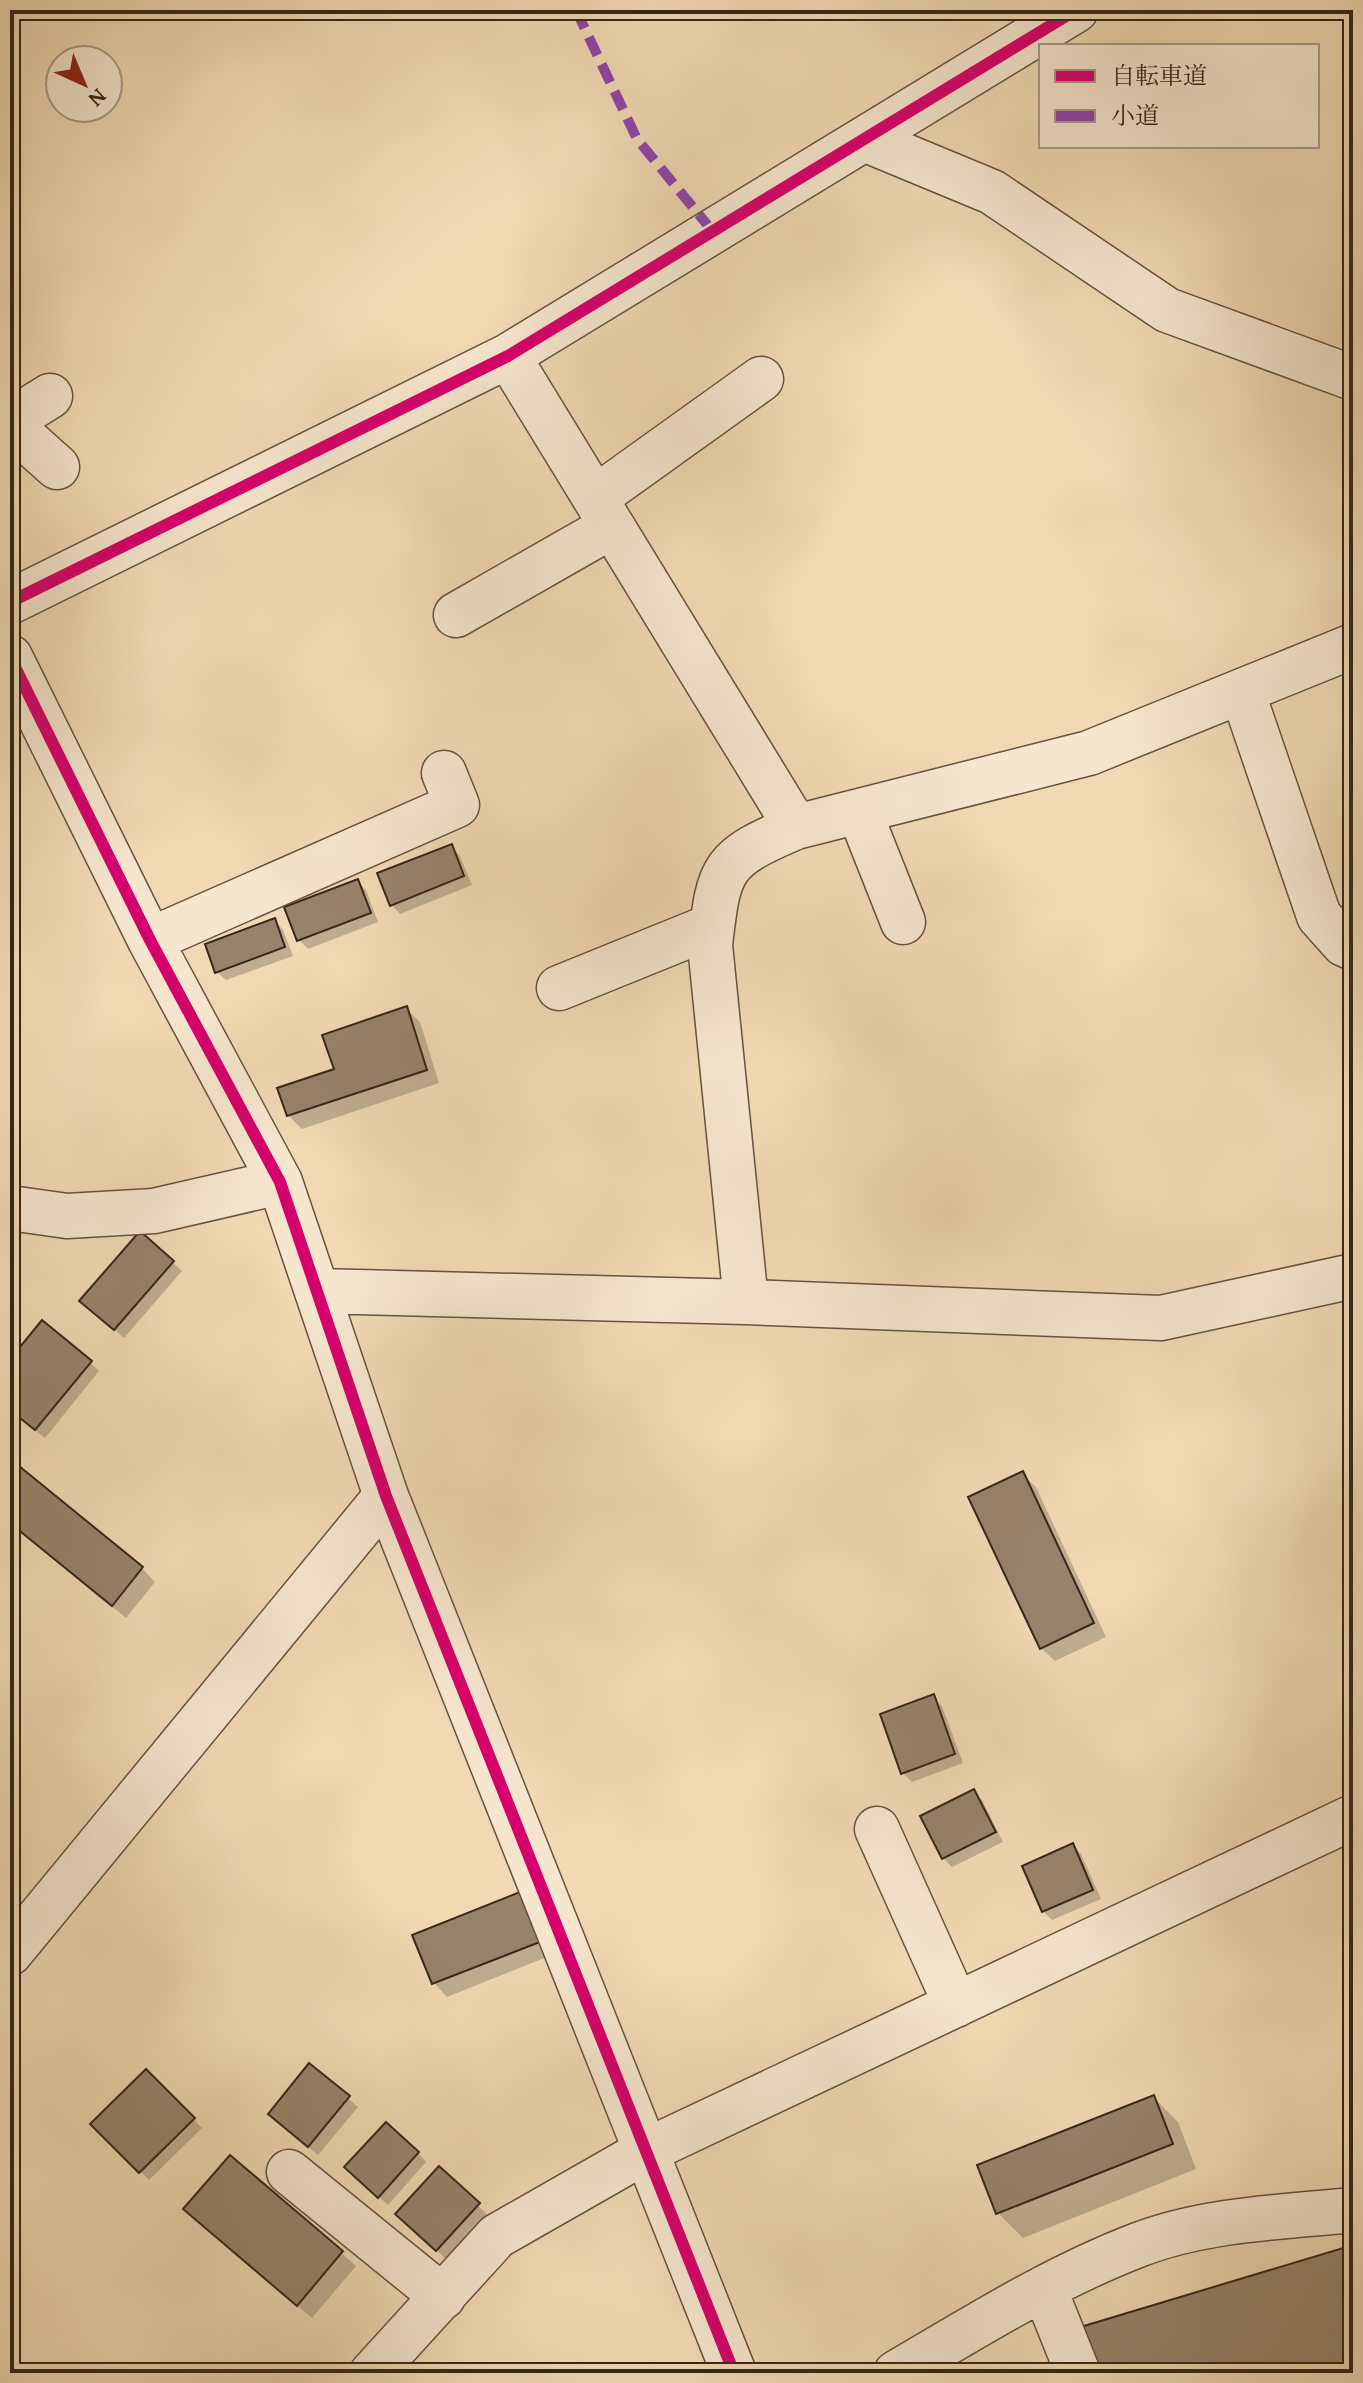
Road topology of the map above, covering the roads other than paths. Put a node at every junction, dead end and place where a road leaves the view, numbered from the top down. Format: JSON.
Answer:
{"nodes":[{"id":1,"x":1076,"y":10,"type":"edge"},
{"id":2,"x":864,"y":139,"type":"junction"},
{"id":3,"x":508,"y":356,"type":"junction"},
{"id":4,"x":1353,"y":378,"type":"edge"},
{"id":5,"x":761,"y":379,"type":"dead end"},
{"id":6,"x":50,"y":396,"type":"dead end"},
{"id":7,"x":10,"y":423,"type":"edge"},
{"id":8,"x":57,"y":467,"type":"dead end"},
{"id":9,"x":604,"y":512,"type":"junction"},
{"id":10,"x":10,"y":602,"type":"edge"},
{"id":11,"x":456,"y":615,"type":"dead end"},
{"id":12,"x":1353,"y":646,"type":"edge"},
{"id":13,"x":10,"y":657,"type":"edge"},
{"id":14,"x":1242,"y":691,"type":"junction"},
{"id":15,"x":444,"y":773,"type":"dead end"},
{"id":16,"x":859,"y":811,"type":"junction"},
{"id":17,"x":796,"y":827,"type":"junction"},
{"id":18,"x":903,"y":922,"type":"dead end"},
{"id":19,"x":712,"y":926,"type":"junction"},
{"id":20,"x":150,"y":940,"type":"junction"},
{"id":21,"x":1353,"y":948,"type":"edge"},
{"id":22,"x":559,"y":988,"type":"dead end"},
{"id":23,"x":280,"y":1182,"type":"junction"},
{"id":24,"x":10,"y":1208,"type":"edge"},
{"id":25,"x":1353,"y":1276,"type":"edge"},
{"id":26,"x":319,"y":1291,"type":"junction"},
{"id":27,"x":746,"y":1302,"type":"junction"},
{"id":28,"x":386,"y":1496,"type":"junction"},
{"id":29,"x":1353,"y":1817,"type":"edge"},
{"id":30,"x":877,"y":1829,"type":"dead end"},
{"id":31,"x":10,"y":1953,"type":"edge"},
{"id":32,"x":956,"y":2005,"type":"junction"},
{"id":33,"x":646,"y":2151,"type":"junction"},
{"id":34,"x":289,"y":2172,"type":"dead end"},
{"id":35,"x":1353,"y":2210,"type":"edge"},
{"id":36,"x":1044,"y":2288,"type":"junction"},
{"id":37,"x":443,"y":2297,"type":"junction"},
{"id":38,"x":372,"y":2373,"type":"edge"},
{"id":39,"x":734,"y":2373,"type":"edge"},
{"id":40,"x":896,"y":2373,"type":"edge"},
{"id":41,"x":1078,"y":2373,"type":"edge"}],
"edges":[{"from":1,"to":2,"type":"street"},
{"from":2,"to":3,"type":"street"},
{"from":2,"to":4,"type":"street"},
{"from":3,"to":9,"type":"street"},
{"from":3,"to":10,"type":"street"},
{"from":5,"to":9,"type":"street"},
{"from":6,"to":7,"type":"street"},
{"from":7,"to":8,"type":"street"},
{"from":9,"to":11,"type":"street"},
{"from":9,"to":17,"type":"street"},
{"from":12,"to":14,"type":"street"},
{"from":13,"to":20,"type":"street"},
{"from":14,"to":16,"type":"street"},
{"from":14,"to":21,"type":"street"},
{"from":15,"to":20,"type":"street"},
{"from":16,"to":17,"type":"street"},
{"from":16,"to":18,"type":"street"},
{"from":17,"to":19,"type":"street"},
{"from":19,"to":22,"type":"street"},
{"from":19,"to":27,"type":"street"},
{"from":20,"to":23,"type":"street"},
{"from":23,"to":24,"type":"street"},
{"from":23,"to":26,"type":"street"},
{"from":25,"to":27,"type":"street"},
{"from":26,"to":27,"type":"street"},
{"from":26,"to":28,"type":"street"},
{"from":28,"to":31,"type":"street"},
{"from":28,"to":33,"type":"street"},
{"from":29,"to":32,"type":"street"},
{"from":30,"to":32,"type":"street"},
{"from":32,"to":33,"type":"street"},
{"from":33,"to":37,"type":"street"},
{"from":33,"to":39,"type":"street"},
{"from":34,"to":37,"type":"street"},
{"from":35,"to":36,"type":"street"},
{"from":36,"to":40,"type":"street"},
{"from":36,"to":41,"type":"street"},
{"from":37,"to":38,"type":"street"}]}
